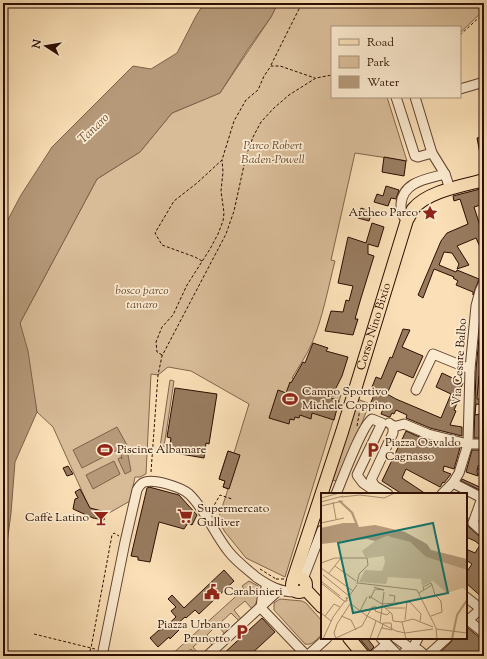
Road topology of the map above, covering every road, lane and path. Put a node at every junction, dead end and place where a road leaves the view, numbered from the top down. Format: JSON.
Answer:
{"nodes":[{"id":1,"x":302,"y":3,"type":"edge"},
{"id":2,"x":484,"y":13,"type":"edge"},
{"id":3,"x":461,"y":34,"type":"edge"},
{"id":4,"x":271,"y":66,"type":"junction"},
{"id":5,"x":331,"y":75,"type":"edge"},
{"id":6,"x":316,"y":78,"type":"junction"},
{"id":7,"x":484,"y":82,"type":"edge"},
{"id":8,"x":461,"y":89,"type":"edge"},
{"id":9,"x":396,"y":98,"type":"edge"},
{"id":10,"x":415,"y":98,"type":"edge"},
{"id":11,"x":432,"y":153,"type":"junction"},
{"id":12,"x":222,"y":160,"type":"junction"},
{"id":13,"x":445,"y":174,"type":"junction"},
{"id":14,"x":484,"y":180,"type":"edge"},
{"id":15,"x":450,"y":189,"type":"junction"},
{"id":16,"x":407,"y":220,"type":"junction"},
{"id":17,"x":202,"y":261,"type":"junction"},
{"id":18,"x":484,"y":282,"type":"edge"},
{"id":19,"x":162,"y":356,"type":"junction"},
{"id":20,"x":470,"y":369,"type":"junction"},
{"id":21,"x":416,"y":390,"type":"dead end"},
{"id":22,"x":351,"y":401,"type":"junction"},
{"id":23,"x":382,"y":423,"type":"junction"},
{"id":24,"x":393,"y":426,"type":"junction"},
{"id":25,"x":356,"y":430,"type":"dead end"},
{"id":26,"x":468,"y":444,"type":"junction"},
{"id":27,"x":484,"y":444,"type":"edge"},
{"id":28,"x":150,"y":481,"type":"junction"},
{"id":29,"x":453,"y":483,"type":"junction"},
{"id":30,"x":336,"y":493,"type":"edge"},
{"id":31,"x":378,"y":493,"type":"edge"},
{"id":32,"x":386,"y":493,"type":"edge"},
{"id":33,"x":443,"y":493,"type":"edge"},
{"id":34,"x":232,"y":499,"type":"dead end"},
{"id":35,"x":483,"y":499,"type":"edge"},
{"id":36,"x":208,"y":514,"type":"junction"},
{"id":37,"x":321,"y":532,"type":"edge"},
{"id":38,"x":484,"y":533,"type":"edge"},
{"id":39,"x":125,"y":542,"type":"junction"},
{"id":40,"x":298,"y":585,"type":"junction"},
{"id":41,"x":273,"y":587,"type":"junction"},
{"id":42,"x":467,"y":598,"type":"edge"},
{"id":43,"x":321,"y":606,"type":"edge"},
{"id":44,"x":482,"y":607,"type":"edge"},
{"id":45,"x":261,"y":608,"type":"junction"},
{"id":46,"x":467,"y":621,"type":"edge"},
{"id":47,"x":484,"y":633,"type":"edge"},
{"id":48,"x":34,"y":634,"type":"dead end"},
{"id":49,"x":326,"y":639,"type":"edge"},
{"id":50,"x":350,"y":639,"type":"edge"},
{"id":51,"x":398,"y":639,"type":"edge"},
{"id":52,"x":417,"y":639,"type":"edge"},
{"id":53,"x":447,"y":639,"type":"edge"},
{"id":54,"x":384,"y":641,"type":"edge"},
{"id":55,"x":91,"y":648,"type":"junction"},
{"id":56,"x":411,"y":648,"type":"junction"},
{"id":57,"x":103,"y":653,"type":"edge"},
{"id":58,"x":88,"y":656,"type":"edge"},
{"id":59,"x":207,"y":656,"type":"edge"},
{"id":60,"x":307,"y":656,"type":"edge"},
{"id":61,"x":364,"y":656,"type":"edge"},
{"id":62,"x":373,"y":656,"type":"edge"},
{"id":63,"x":400,"y":656,"type":"edge"},
{"id":64,"x":424,"y":656,"type":"edge"},
{"id":65,"x":427,"y":656,"type":"edge"}],
"edges":[{"from":1,"to":4,"type":"path"},
{"from":2,"to":3,"type":"path"},
{"from":4,"to":6,"type":"path"},
{"from":4,"to":12,"type":"path"},
{"from":5,"to":6,"type":"path"},
{"from":6,"to":19,"type":"path"},
{"from":7,"to":8,"type":"street"},
{"from":9,"to":11,"type":"street"},
{"from":10,"to":11,"type":"street"},
{"from":11,"to":13,"type":"street"},
{"from":12,"to":17,"type":"path"},
{"from":12,"to":17,"type":"path"},
{"from":13,"to":15,"type":"street"},
{"from":13,"to":16,"type":"street"},
{"from":14,"to":15,"type":"main road","name":"Corso Nino Bixio"},
{"from":15,"to":16,"type":"main road","name":"Corso Nino Bixio"},
{"from":16,"to":22,"type":"main road","name":"Corso Nino Bixio"},
{"from":17,"to":19,"type":"path"},
{"from":18,"to":20,"type":"street","name":"Via Cesare Balbo"},
{"from":19,"to":28,"type":"path"},
{"from":20,"to":21,"type":"street"},
{"from":20,"to":26,"type":"street","name":"Via Cesare Balbo"},
{"from":22,"to":25,"type":"path"},
{"from":22,"to":40,"type":"main road","name":"Corso Nino Bixio"},
{"from":23,"to":24,"type":"street"},
{"from":23,"to":30,"type":"street"},
{"from":23,"to":31,"type":"street"},
{"from":24,"to":26,"type":"street"},
{"from":24,"to":32,"type":"street"},
{"from":26,"to":27,"type":"street"},
{"from":26,"to":29,"type":"street","name":"Via Cesare Balbo"},
{"from":28,"to":36,"type":"street"},
{"from":28,"to":39,"type":"street"},
{"from":29,"to":33,"type":"street","name":"Via Cesare Balbo"},
{"from":29,"to":35,"type":"street"},
{"from":34,"to":36,"type":"path"},
{"from":35,"to":38,"type":"street"},
{"from":36,"to":41,"type":"street"},
{"from":37,"to":40,"type":"street"},
{"from":39,"to":55,"type":"path"},
{"from":39,"to":57,"type":"street"},
{"from":40,"to":41,"type":"street"},
{"from":40,"to":43,"type":"main road"},
{"from":41,"to":45,"type":"street"},
{"from":42,"to":44,"type":"street"},
{"from":44,"to":46,"type":"street"},
{"from":45,"to":59,"type":"street"},
{"from":45,"to":60,"type":"street"},
{"from":46,"to":47,"type":"street"},
{"from":48,"to":55,"type":"path"},
{"from":49,"to":60,"type":"street"},
{"from":50,"to":61,"type":"main road"},
{"from":51,"to":56,"type":"street"},
{"from":52,"to":56,"type":"street"},
{"from":53,"to":65,"type":"street"},
{"from":54,"to":62,"type":"street"},
{"from":54,"to":63,"type":"street"},
{"from":55,"to":57,"type":"path"},
{"from":55,"to":58,"type":"path"},
{"from":56,"to":63,"type":"street"},
{"from":56,"to":64,"type":"street"}]}
